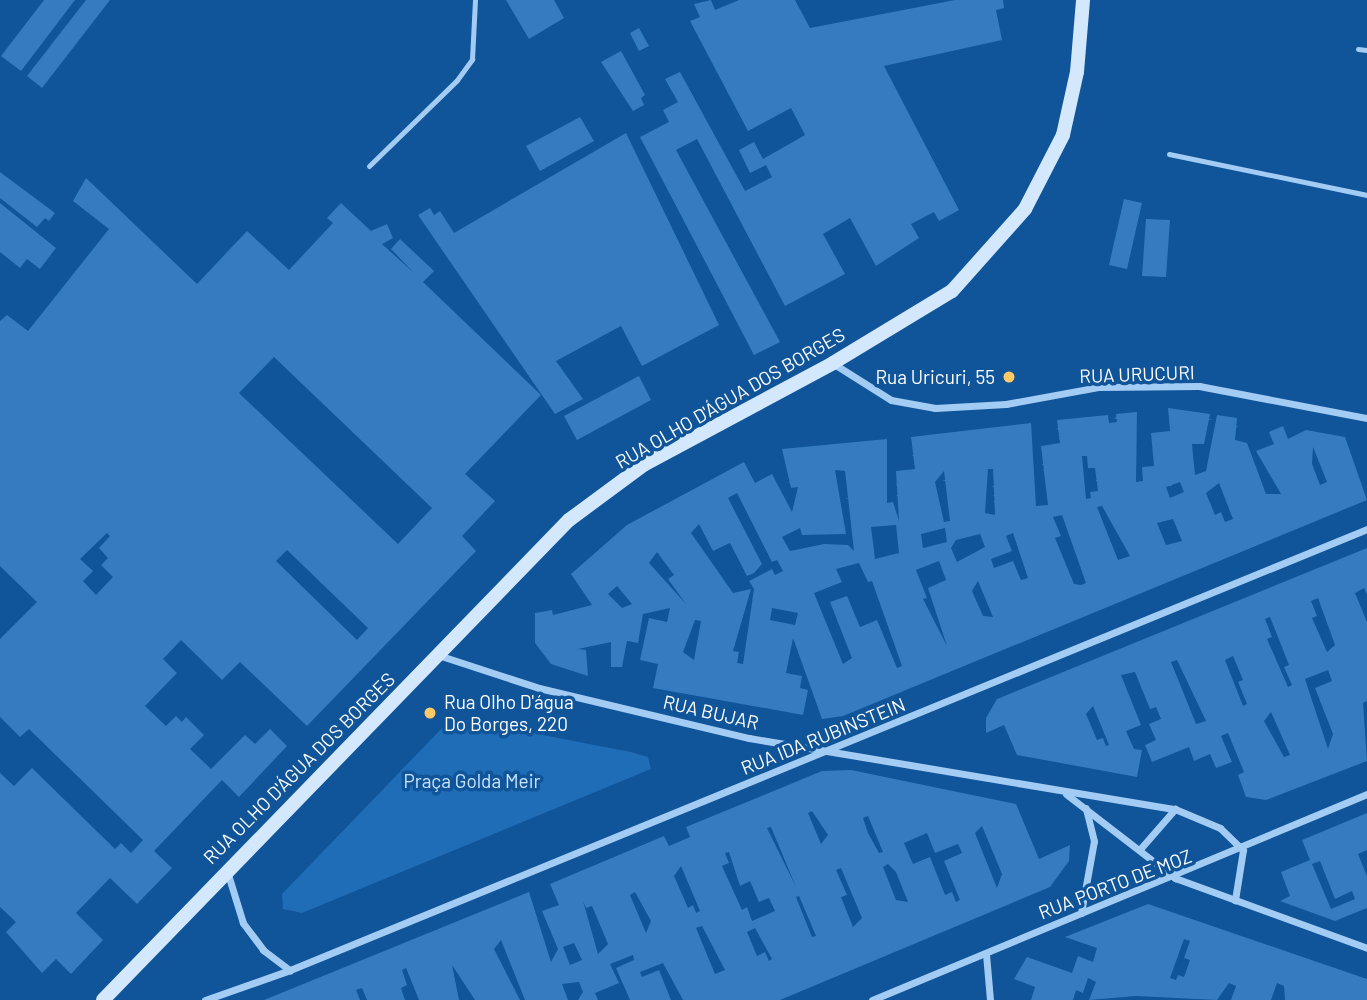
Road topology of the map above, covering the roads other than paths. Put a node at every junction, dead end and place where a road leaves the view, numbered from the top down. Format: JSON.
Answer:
{"nodes":[{"id":1,"x":475,"y":0,"type":"edge"},
{"id":2,"x":1083,"y":0,"type":"edge"},
{"id":3,"x":1358,"y":49,"type":"dead end"},
{"id":4,"x":1367,"y":50,"type":"edge"},
{"id":5,"x":1169,"y":154,"type":"dead end"},
{"id":6,"x":369,"y":166,"type":"dead end"},
{"id":7,"x":1367,"y":195,"type":"edge"},
{"id":8,"x":833,"y":363,"type":"junction"},
{"id":9,"x":1367,"y":418,"type":"edge"},
{"id":10,"x":1367,"y":529,"type":"edge"},
{"id":11,"x":438,"y":655,"type":"junction"},
{"id":12,"x":823,"y":753,"type":"junction"},
{"id":13,"x":1063,"y":792,"type":"junction"},
{"id":14,"x":1367,"y":794,"type":"edge"},
{"id":15,"x":1085,"y":807,"type":"junction"},
{"id":16,"x":1175,"y":809,"type":"junction"},
{"id":17,"x":1141,"y":848,"type":"junction"},
{"id":18,"x":1243,"y":850,"type":"junction"},
{"id":19,"x":226,"y":868,"type":"junction"},
{"id":20,"x":1175,"y":878,"type":"junction"},
{"id":21,"x":1235,"y":900,"type":"junction"},
{"id":22,"x":1081,"y":912,"type":"junction"},
{"id":23,"x":1367,"y":948,"type":"edge"},
{"id":24,"x":986,"y":954,"type":"junction"},
{"id":25,"x":290,"y":970,"type":"junction"},
{"id":26,"x":103,"y":1000,"type":"edge"},
{"id":27,"x":205,"y":1000,"type":"edge"},
{"id":28,"x":872,"y":1000,"type":"edge"},
{"id":29,"x":990,"y":1000,"type":"edge"}],
"edges":[{"from":1,"to":6,"type":"lane"},
{"from":2,"to":8,"type":"main road","name":"RUA OLHO D'ÁGUA DOS BORGES"},
{"from":3,"to":4,"type":"lane"},
{"from":5,"to":7,"type":"lane"},
{"from":8,"to":9,"type":"street","name":"RUA URUCURI"},
{"from":8,"to":11,"type":"main road","name":"RUA OLHO D'ÁGUA DOS BORGES"},
{"from":10,"to":12,"type":"street","name":"RUA IDA RUBINSTEIN"},
{"from":11,"to":12,"type":"street","name":"RUA BUJAR"},
{"from":11,"to":19,"type":"main road","name":"RUA OLHO D'ÁGUA DOS BORGES"},
{"from":12,"to":13,"type":"street","name":"RUA BUJAR"},
{"from":12,"to":25,"type":"street","name":"RUA IDA RUBINSTEIN"},
{"from":13,"to":15,"type":"street","name":"RUA BUJAR"},
{"from":13,"to":16,"type":"street","name":"RUA BUJAR"},
{"from":14,"to":18,"type":"street","name":"RUA PORTO DE MOZ"},
{"from":15,"to":17,"type":"street","name":"RUA BUJAR"},
{"from":15,"to":22,"type":"street"},
{"from":16,"to":17,"type":"street"},
{"from":16,"to":18,"type":"street","name":"RUA BUJAR"},
{"from":17,"to":20,"type":"street","name":"RUA BUJAR"},
{"from":18,"to":20,"type":"street","name":"RUA PORTO DE MOZ"},
{"from":18,"to":21,"type":"street"},
{"from":19,"to":25,"type":"street"},
{"from":19,"to":26,"type":"main road","name":"RUA OLHO D'ÁGUA DOS BORGES"},
{"from":20,"to":21,"type":"street"},
{"from":20,"to":22,"type":"street","name":"RUA PORTO DE MOZ"},
{"from":21,"to":23,"type":"street"},
{"from":22,"to":24,"type":"street","name":"RUA PORTO DE MOZ"},
{"from":24,"to":28,"type":"street","name":"RUA PORTO DE MOZ"},
{"from":24,"to":29,"type":"street"},
{"from":25,"to":27,"type":"street","name":"RUA IDA RUBINSTEIN"}]}
